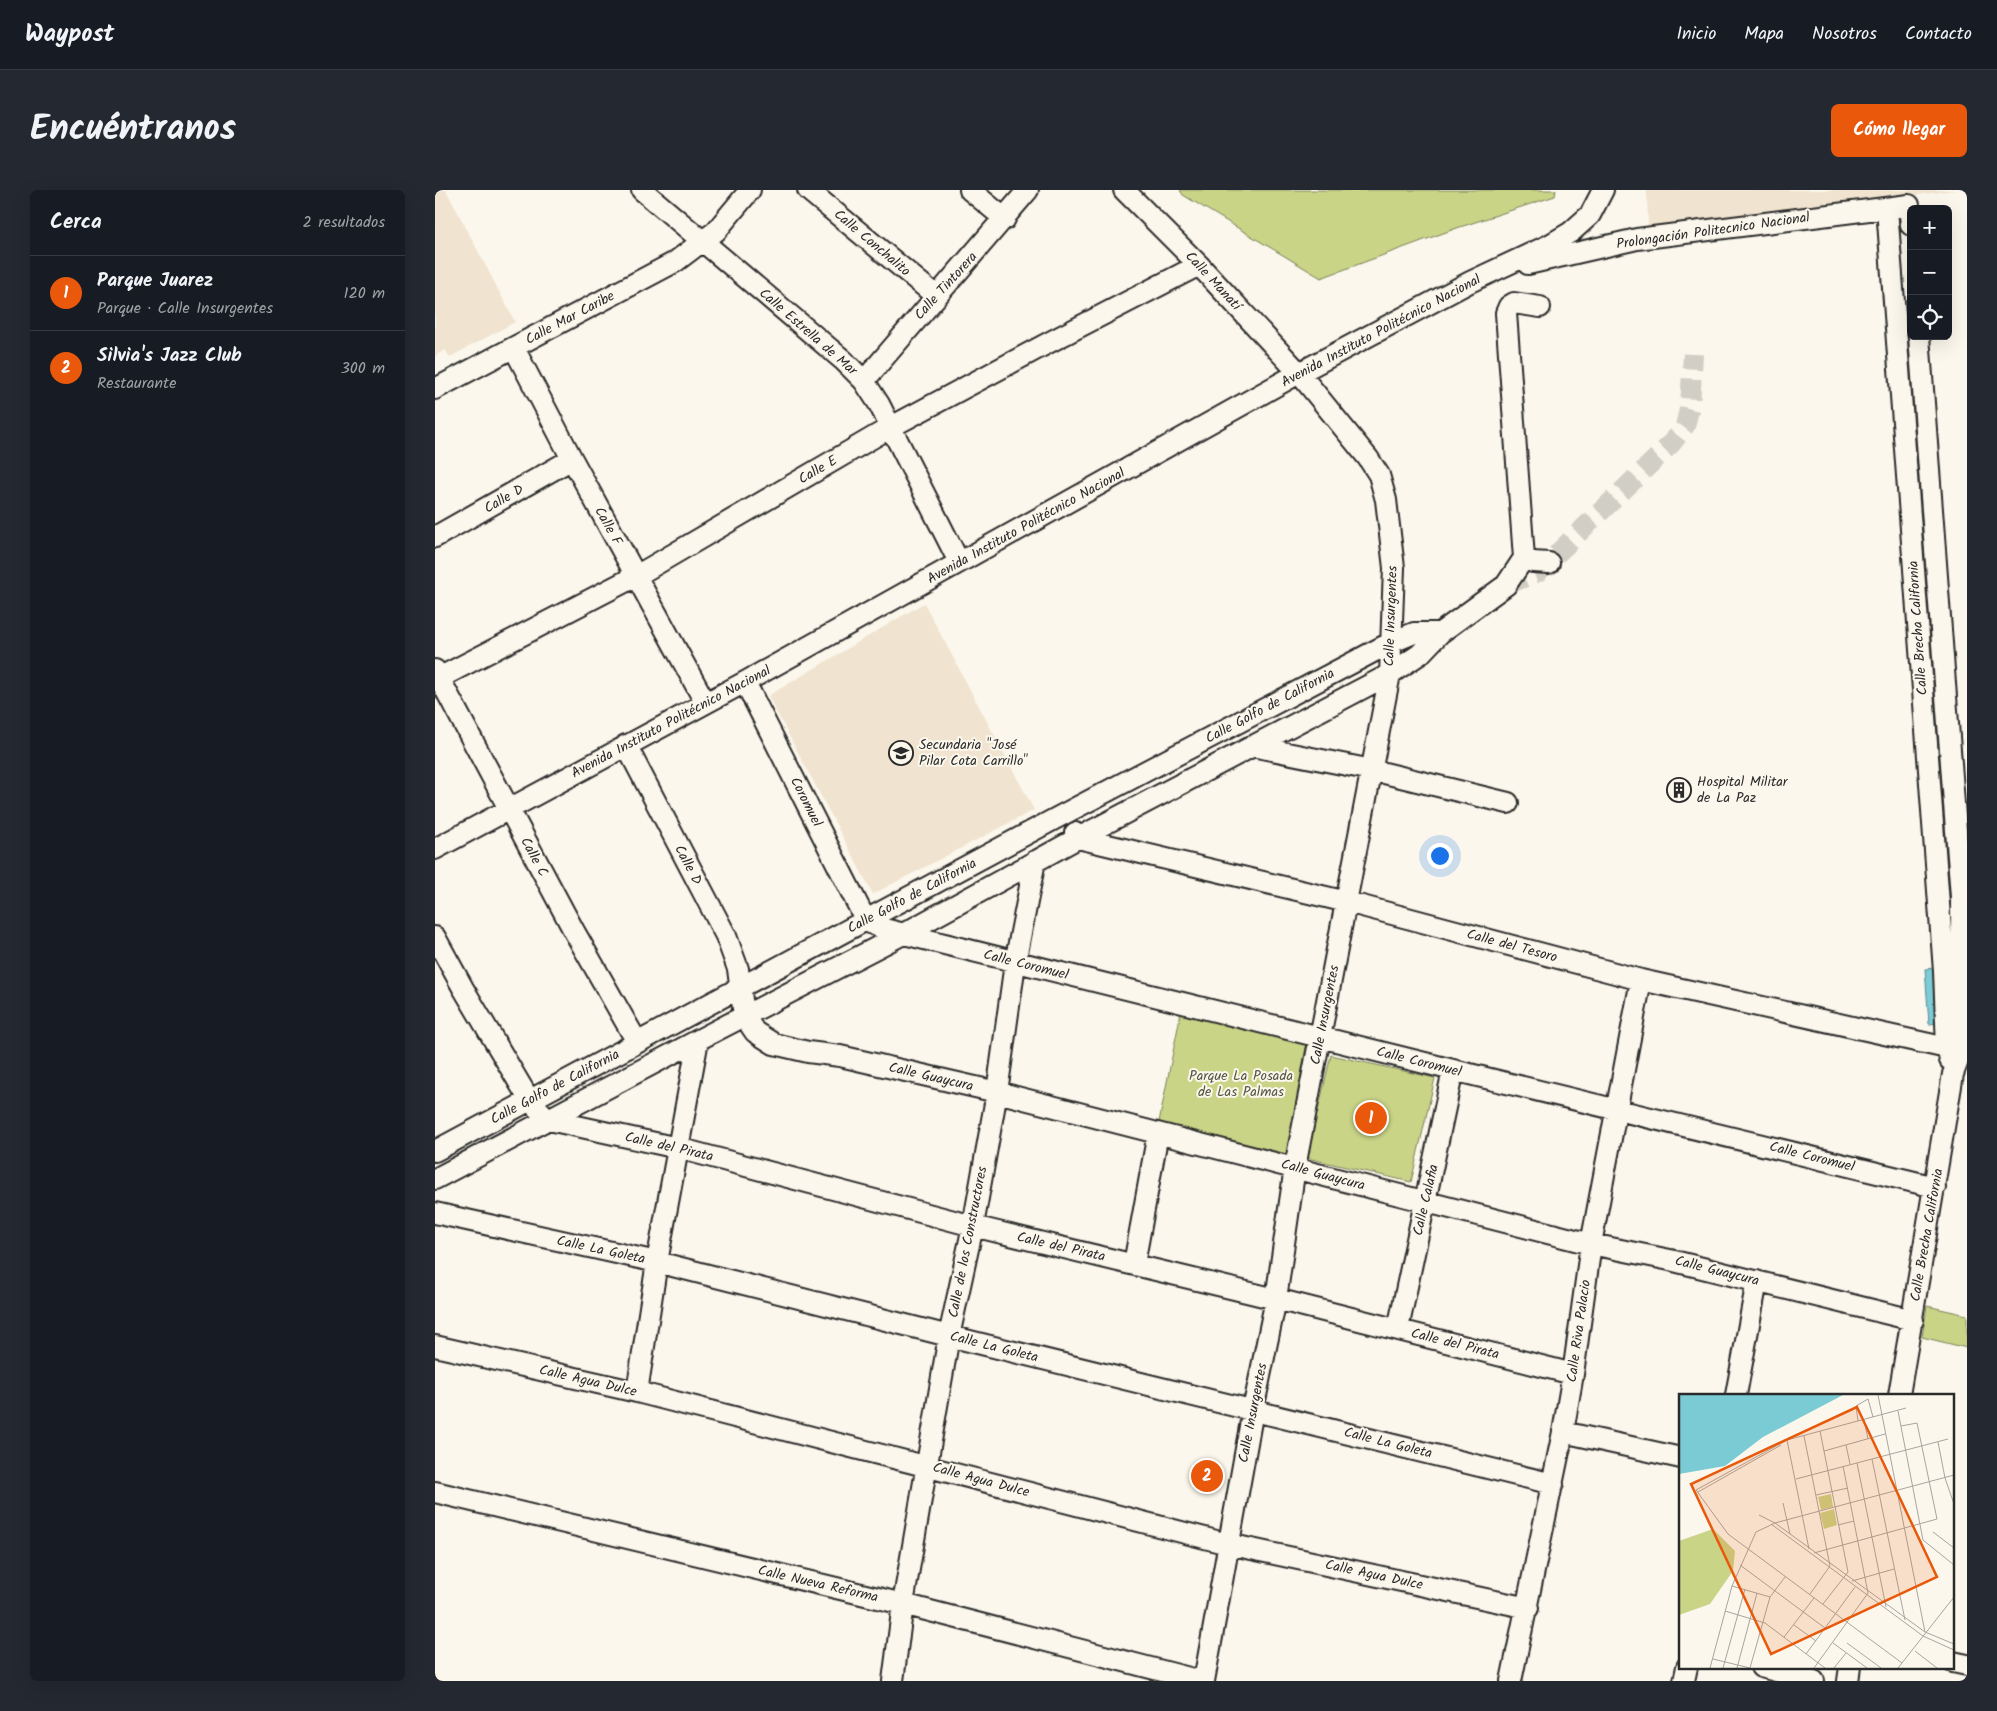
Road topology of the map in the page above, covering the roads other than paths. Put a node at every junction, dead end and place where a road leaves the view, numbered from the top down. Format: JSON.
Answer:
{"nodes":[{"id":1,"x":642,"y":190,"type":"edge"},
{"id":2,"x":750,"y":190,"type":"edge"},
{"id":3,"x":808,"y":190,"type":"edge"},
{"id":4,"x":970,"y":190,"type":"edge"},
{"id":5,"x":1028,"y":190,"type":"edge"},
{"id":6,"x":1124,"y":190,"type":"edge"},
{"id":7,"x":1603,"y":190,"type":"edge"},
{"id":8,"x":1907,"y":205,"type":"edge"},
{"id":9,"x":1887,"y":208,"type":"junction"},
{"id":10,"x":1005,"y":219,"type":"junction"},
{"id":11,"x":703,"y":242,"type":"junction"},
{"id":12,"x":1199,"y":265,"type":"junction"},
{"id":13,"x":1490,"y":274,"type":"junction"},
{"id":14,"x":936,"y":296,"type":"junction"},
{"id":15,"x":1540,"y":307,"type":"dead end"},
{"id":16,"x":1919,"y":340,"type":"edge"},
{"id":17,"x":514,"y":348,"type":"junction"},
{"id":18,"x":1299,"y":373,"type":"junction"},
{"id":19,"x":864,"y":381,"type":"junction"},
{"id":20,"x":435,"y":389,"type":"edge"},
{"id":21,"x":891,"y":427,"type":"junction"},
{"id":22,"x":572,"y":459,"type":"junction"},
{"id":23,"x":435,"y":537,"type":"edge"},
{"id":24,"x":1524,"y":558,"type":"junction"},
{"id":25,"x":959,"y":562,"type":"junction"},
{"id":26,"x":1549,"y":563,"type":"dead end"},
{"id":27,"x":636,"y":576,"type":"junction"},
{"id":28,"x":1440,"y":633,"type":"junction"},
{"id":29,"x":1390,"y":643,"type":"junction"},
{"id":30,"x":437,"y":674,"type":"edge"},
{"id":31,"x":1390,"y":674,"type":"junction"},
{"id":32,"x":745,"y":682,"type":"junction"},
{"id":33,"x":705,"y":702,"type":"junction"},
{"id":34,"x":626,"y":745,"type":"junction"},
{"id":35,"x":1252,"y":746,"type":"junction"},
{"id":36,"x":1372,"y":770,"type":"junction"},
{"id":37,"x":1507,"y":803,"type":"dead end"},
{"id":38,"x":508,"y":809,"type":"junction"},
{"id":39,"x":1064,"y":814,"type":"junction"},
{"id":40,"x":1077,"y":838,"type":"junction"},
{"id":41,"x":435,"y":850,"type":"edge"},
{"id":42,"x":1035,"y":861,"type":"junction"},
{"id":43,"x":1347,"y":902,"type":"junction"},
{"id":44,"x":866,"y":921,"type":"junction"},
{"id":45,"x":903,"y":934,"type":"junction"},
{"id":46,"x":435,"y":937,"type":"edge"},
{"id":47,"x":1015,"y":963,"type":"junction"},
{"id":48,"x":1641,"y":980,"type":"junction"},
{"id":49,"x":740,"y":988,"type":"junction"},
{"id":50,"x":745,"y":1016,"type":"junction"},
{"id":51,"x":1320,"y":1036,"type":"junction"},
{"id":52,"x":698,"y":1040,"type":"junction"},
{"id":53,"x":637,"y":1042,"type":"junction"},
{"id":54,"x":1954,"y":1049,"type":"junction"},
{"id":55,"x":1453,"y":1070,"type":"junction"},
{"id":56,"x":997,"y":1092,"type":"junction"},
{"id":57,"x":530,"y":1101,"type":"junction"},
{"id":58,"x":1615,"y":1110,"type":"junction"},
{"id":59,"x":549,"y":1120,"type":"junction"},
{"id":60,"x":1158,"y":1133,"type":"junction"},
{"id":61,"x":678,"y":1148,"type":"junction"},
{"id":62,"x":435,"y":1151,"type":"edge"},
{"id":63,"x":1295,"y":1167,"type":"junction"},
{"id":64,"x":435,"y":1180,"type":"edge"},
{"id":65,"x":1935,"y":1187,"type":"junction"},
{"id":66,"x":1425,"y":1202,"type":"junction"},
{"id":67,"x":435,"y":1213,"type":"edge"},
{"id":68,"x":973,"y":1226,"type":"junction"},
{"id":69,"x":1591,"y":1244,"type":"junction"},
{"id":70,"x":657,"y":1262,"type":"junction"},
{"id":71,"x":1134,"y":1264,"type":"junction"},
{"id":72,"x":1757,"y":1281,"type":"junction"},
{"id":73,"x":1276,"y":1299,"type":"junction"},
{"id":74,"x":1913,"y":1320,"type":"junction"},
{"id":75,"x":1398,"y":1329,"type":"junction"},
{"id":76,"x":949,"y":1336,"type":"junction"},
{"id":77,"x":435,"y":1346,"type":"edge"},
{"id":78,"x":1573,"y":1374,"type":"junction"},
{"id":79,"x":637,"y":1392,"type":"junction"},
{"id":80,"x":1736,"y":1394,"type":"edge"},
{"id":81,"x":1899,"y":1394,"type":"edge"},
{"id":82,"x":1253,"y":1410,"type":"junction"},
{"id":83,"x":1563,"y":1432,"type":"junction"},
{"id":84,"x":1679,"y":1458,"type":"edge"},
{"id":85,"x":927,"y":1466,"type":"junction"},
{"id":86,"x":1553,"y":1484,"type":"junction"},
{"id":87,"x":435,"y":1492,"type":"edge"},
{"id":88,"x":1228,"y":1544,"type":"junction"},
{"id":89,"x":903,"y":1604,"type":"junction"},
{"id":90,"x":1528,"y":1608,"type":"junction"},
{"id":91,"x":1687,"y":1668,"type":"edge"},
{"id":92,"x":1765,"y":1668,"type":"edge"},
{"id":93,"x":1850,"y":1668,"type":"edge"},
{"id":94,"x":893,"y":1681,"type":"edge"},
{"id":95,"x":1203,"y":1681,"type":"edge"},
{"id":96,"x":1511,"y":1681,"type":"edge"},
{"id":97,"x":1684,"y":1681,"type":"edge"},
{"id":98,"x":1814,"y":1681,"type":"edge"},
{"id":99,"x":1848,"y":1681,"type":"edge"}],
"edges":[{"from":1,"to":11,"type":"street","name":"Calle Estrella de Mar"},
{"from":2,"to":11,"type":"street","name":"Calle Mar Caribe"},
{"from":3,"to":14,"type":"street","name":"Calle Conchalito"},
{"from":4,"to":10,"type":"street"},
{"from":5,"to":10,"type":"street","name":"Calle Tintorera"},
{"from":6,"to":12,"type":"street","name":"Calle Manatí"},
{"from":7,"to":13,"type":"street","name":"Avenida Instituto Politécnico Nacional"},
{"from":8,"to":9,"type":"street","name":"Prolongación Politecnico Nacional"},
{"from":9,"to":13,"type":"street","name":"Prolongación Politecnico Nacional"},
{"from":9,"to":54,"type":"street","name":"Calle Brecha California"},
{"from":10,"to":14,"type":"street","name":"Calle Tintorera"},
{"from":11,"to":17,"type":"street","name":"Calle Mar Caribe"},
{"from":11,"to":19,"type":"street","name":"Calle Estrella de Mar"},
{"from":12,"to":18,"type":"street","name":"Calle Manatí"},
{"from":12,"to":21,"type":"street","name":"Calle E"},
{"from":13,"to":18,"type":"street","name":"Avenida Instituto Politécnico Nacional"},
{"from":14,"to":19,"type":"street","name":"Calle Tintorera"},
{"from":15,"to":24,"type":"street"},
{"from":16,"to":54,"type":"street","name":"Calle Brecha California"},
{"from":17,"to":20,"type":"street","name":"Calle Mar Caribe"},
{"from":17,"to":22,"type":"street","name":"Calle F"},
{"from":18,"to":25,"type":"street","name":"Avenida Instituto Politécnico Nacional"},
{"from":18,"to":29,"type":"street","name":"Calle Insurgentes"},
{"from":19,"to":21,"type":"street","name":"Calle Estrella de Mar"},
{"from":21,"to":25,"type":"street","name":"Calle Estrella de Mar"},
{"from":21,"to":27,"type":"street","name":"Calle E"},
{"from":22,"to":23,"type":"street","name":"Calle D"},
{"from":22,"to":27,"type":"street","name":"Calle F"},
{"from":24,"to":26,"type":"street"},
{"from":24,"to":28,"type":"street","name":"Calle Golfo de California"},
{"from":25,"to":32,"type":"street","name":"Avenida Instituto Politécnico Nacional"},
{"from":27,"to":30,"type":"street","name":"Calle E"},
{"from":27,"to":33,"type":"street","name":"Calle F"},
{"from":28,"to":29,"type":"street","name":"Calle Golfo de California"},
{"from":28,"to":31,"type":"street","name":"Calle Golfo de California"},
{"from":29,"to":31,"type":"street","name":"Calle Insurgentes"},
{"from":29,"to":39,"type":"street","name":"Calle Golfo de California"},
{"from":30,"to":38,"type":"street","name":"Calle C"},
{"from":31,"to":35,"type":"street","name":"Calle Golfo de California"},
{"from":31,"to":36,"type":"street","name":"Calle Insurgentes"},
{"from":32,"to":33,"type":"street","name":"Avenida Instituto Politécnico Nacional"},
{"from":32,"to":44,"type":"street","name":"Coromuel"},
{"from":33,"to":34,"type":"street","name":"Avenida Instituto Politécnico Nacional"},
{"from":34,"to":38,"type":"street","name":"Avenida Instituto Politécnico Nacional"},
{"from":34,"to":49,"type":"street","name":"Calle D"},
{"from":35,"to":36,"type":"street"},
{"from":35,"to":40,"type":"street","name":"Calle Golfo de California"},
{"from":36,"to":37,"type":"street"},
{"from":36,"to":43,"type":"street","name":"Calle Insurgentes"},
{"from":38,"to":41,"type":"street","name":"Avenida Instituto Politécnico Nacional"},
{"from":38,"to":53,"type":"street","name":"Calle C"},
{"from":39,"to":40,"type":"street"},
{"from":39,"to":44,"type":"street","name":"Calle Golfo de California"},
{"from":40,"to":42,"type":"street","name":"Calle Golfo de California"},
{"from":40,"to":43,"type":"street","name":"Calle del Tesoro"},
{"from":42,"to":45,"type":"street","name":"Calle Golfo de California"},
{"from":42,"to":47,"type":"street","name":"Calle de los Constructores"},
{"from":43,"to":48,"type":"street","name":"Calle del Tesoro"},
{"from":43,"to":51,"type":"street","name":"Calle Insurgentes"},
{"from":44,"to":45,"type":"street","name":"Calle Coromuel"},
{"from":44,"to":49,"type":"street","name":"Calle Golfo de California"},
{"from":45,"to":47,"type":"street","name":"Calle Coromuel"},
{"from":45,"to":50,"type":"street","name":"Calle Golfo de California"},
{"from":46,"to":57,"type":"street"},
{"from":47,"to":51,"type":"street","name":"Calle Coromuel"},
{"from":47,"to":56,"type":"street","name":"Calle de los Constructores"},
{"from":48,"to":54,"type":"street","name":"Calle del Tesoro"},
{"from":48,"to":58,"type":"street","name":"Calle Riva Palacio"},
{"from":49,"to":50,"type":"street","name":"Calle D"},
{"from":49,"to":53,"type":"street","name":"Calle Golfo de California"},
{"from":50,"to":52,"type":"street","name":"Calle Golfo de California"},
{"from":50,"to":56,"type":"street","name":"Calle Guaycura"},
{"from":51,"to":55,"type":"street","name":"Calle Coromuel"},
{"from":51,"to":63,"type":"street","name":"Calle Insurgentes"},
{"from":52,"to":59,"type":"street","name":"Calle Golfo de California"},
{"from":52,"to":61,"type":"street"},
{"from":53,"to":57,"type":"street","name":"Calle Golfo de California"},
{"from":54,"to":65,"type":"street","name":"Calle Brecha California"},
{"from":55,"to":58,"type":"street","name":"Calle Coromuel"},
{"from":55,"to":66,"type":"street","name":"Calle Calafia"},
{"from":56,"to":60,"type":"street","name":"Calle Guaycura"},
{"from":56,"to":68,"type":"street","name":"Calle de los Constructores"},
{"from":57,"to":59,"type":"street"},
{"from":57,"to":62,"type":"street","name":"Calle Golfo de California"},
{"from":58,"to":65,"type":"street","name":"Calle Coromuel"},
{"from":58,"to":69,"type":"street","name":"Calle Riva Palacio"},
{"from":59,"to":61,"type":"street","name":"Calle del Pirata"},
{"from":59,"to":64,"type":"street","name":"Calle Golfo de California"},
{"from":60,"to":63,"type":"street","name":"Calle Guaycura"},
{"from":60,"to":71,"type":"street"},
{"from":61,"to":68,"type":"street","name":"Calle del Pirata"},
{"from":61,"to":70,"type":"street"},
{"from":63,"to":66,"type":"street","name":"Calle Guaycura"},
{"from":63,"to":73,"type":"street","name":"Calle Insurgentes"},
{"from":65,"to":74,"type":"street","name":"Calle Brecha California"},
{"from":66,"to":69,"type":"street","name":"Calle Guaycura"},
{"from":66,"to":75,"type":"street","name":"Calle Calafia"},
{"from":67,"to":70,"type":"street","name":"Calle La Goleta"},
{"from":68,"to":71,"type":"street","name":"Calle del Pirata"},
{"from":68,"to":76,"type":"street","name":"Calle de los Constructores"},
{"from":69,"to":72,"type":"street","name":"Calle Guaycura"},
{"from":69,"to":78,"type":"street","name":"Calle Riva Palacio"},
{"from":70,"to":76,"type":"street","name":"Calle La Goleta"},
{"from":70,"to":79,"type":"street"},
{"from":71,"to":73,"type":"street","name":"Calle del Pirata"},
{"from":72,"to":74,"type":"street","name":"Calle Guaycura"},
{"from":72,"to":80,"type":"street"},
{"from":73,"to":75,"type":"street","name":"Calle del Pirata"},
{"from":73,"to":82,"type":"street","name":"Calle Insurgentes"},
{"from":74,"to":81,"type":"street","name":"Calle Brecha California"},
{"from":75,"to":78,"type":"street","name":"Calle del Pirata"},
{"from":76,"to":82,"type":"street","name":"Calle La Goleta"},
{"from":76,"to":85,"type":"street","name":"Calle de los Constructores"},
{"from":77,"to":79,"type":"street","name":"Calle Agua Dulce"},
{"from":78,"to":83,"type":"street","name":"Calle Riva Palacio"},
{"from":79,"to":85,"type":"street","name":"Calle Agua Dulce"},
{"from":82,"to":86,"type":"street","name":"Calle La Goleta"},
{"from":82,"to":88,"type":"street","name":"Calle Insurgentes"},
{"from":83,"to":84,"type":"street"},
{"from":83,"to":86,"type":"street","name":"Calle Riva Palacio"},
{"from":85,"to":88,"type":"street","name":"Calle Agua Dulce"},
{"from":85,"to":89,"type":"street","name":"Calle de los Constructores"},
{"from":86,"to":90,"type":"street","name":"Calle Riva Palacio"},
{"from":87,"to":89,"type":"street","name":"Calle Nueva Reforma"},
{"from":88,"to":90,"type":"street","name":"Calle Agua Dulce"},
{"from":88,"to":95,"type":"street","name":"Calle Insurgentes"},
{"from":89,"to":94,"type":"street","name":"Calle de los Constructores"},
{"from":89,"to":95,"type":"street","name":"Calle Nueva Reforma"},
{"from":90,"to":96,"type":"street","name":"Calle Riva Palacio"},
{"from":91,"to":97,"type":"street"},
{"from":92,"to":98,"type":"street"},
{"from":93,"to":99,"type":"street"}]}
